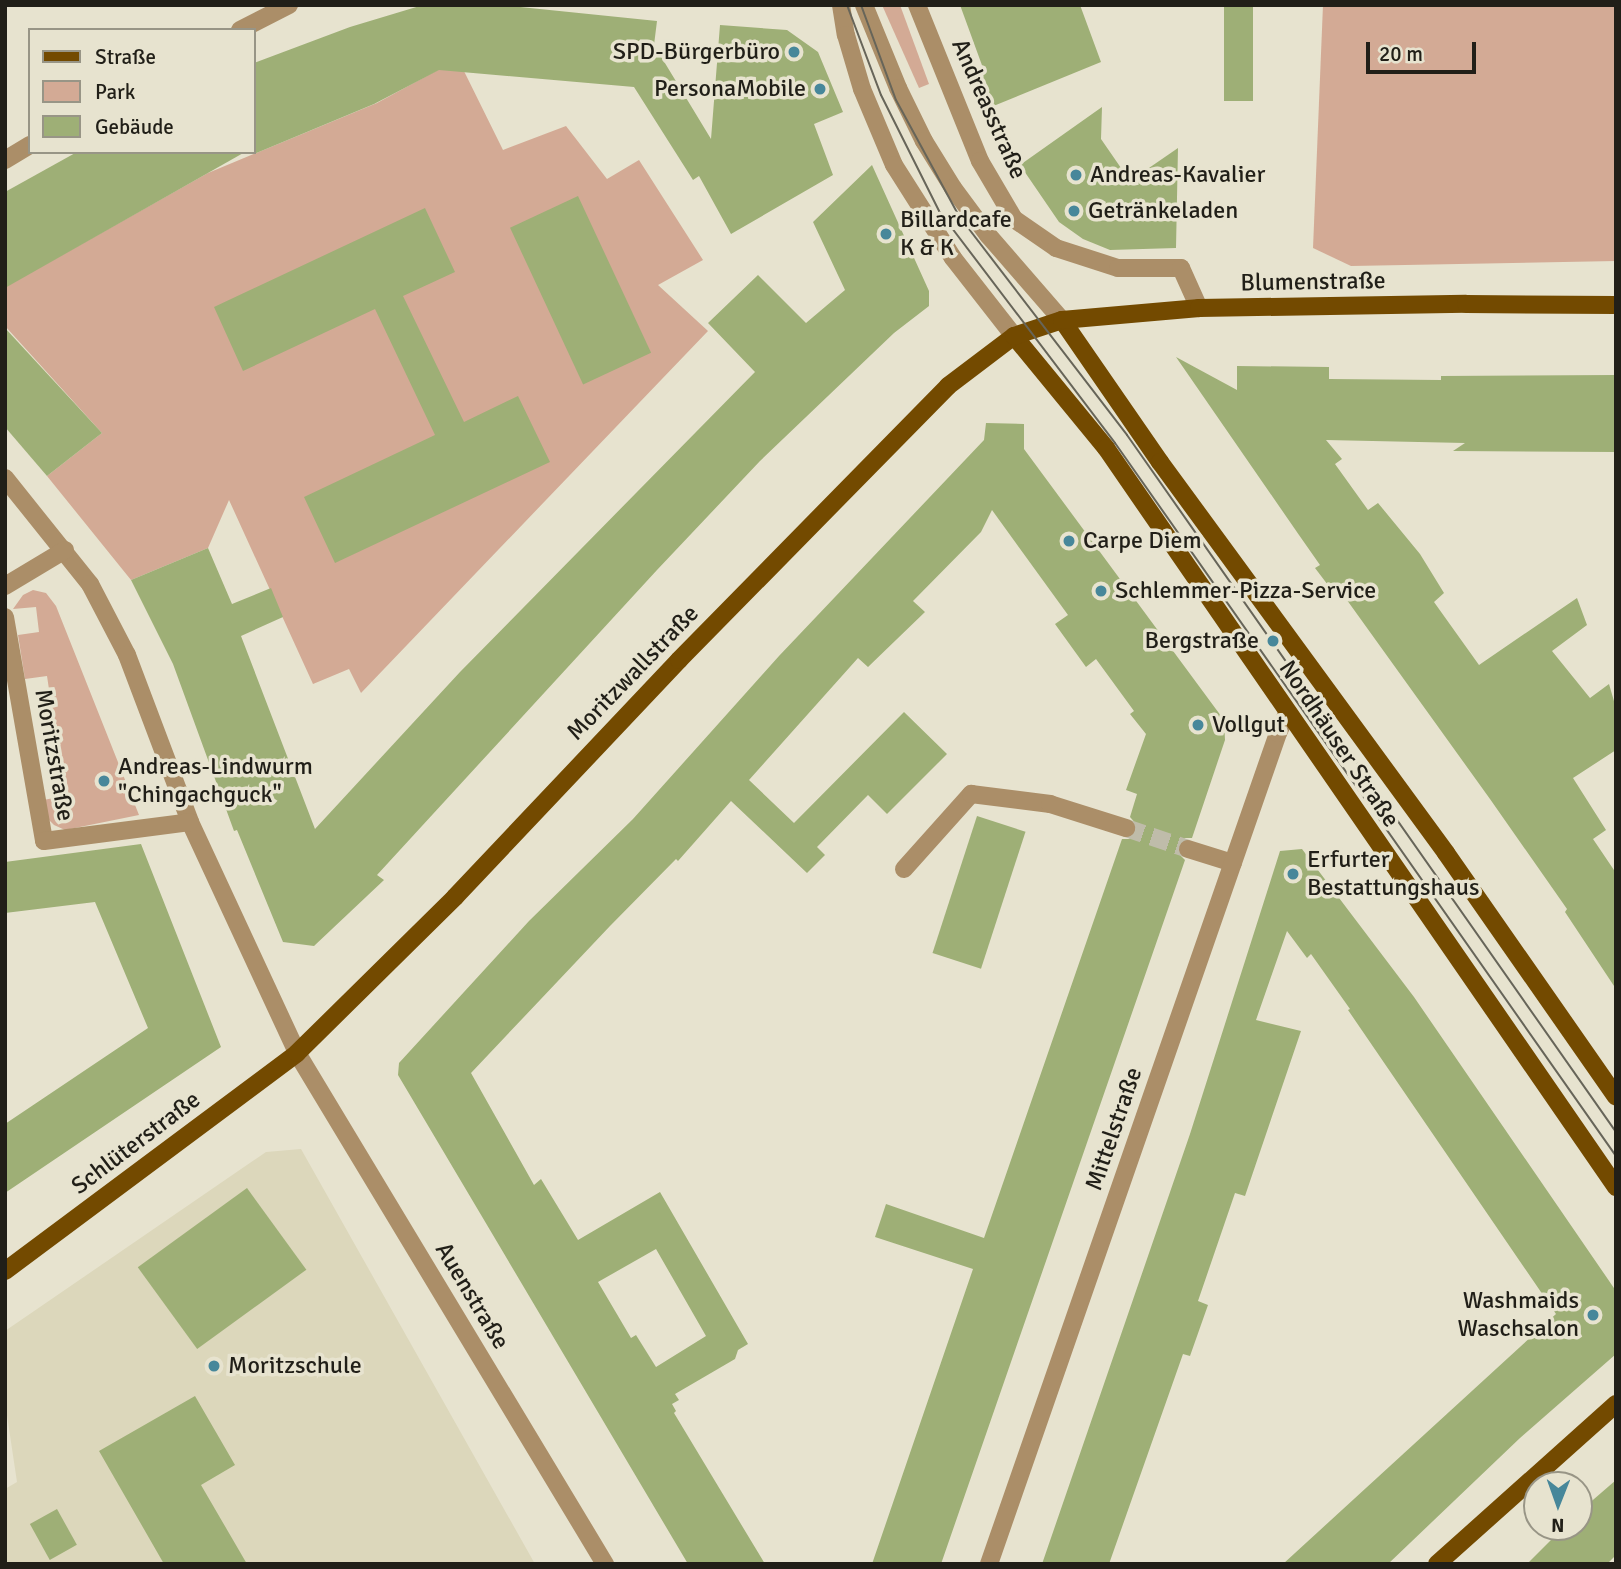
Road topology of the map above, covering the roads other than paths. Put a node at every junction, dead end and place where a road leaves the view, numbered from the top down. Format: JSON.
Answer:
{"nodes":[{"id":1,"x":289,"y":5,"type":"edge"},
{"id":2,"x":841,"y":5,"type":"edge"},
{"id":3,"x":864,"y":5,"type":"edge"},
{"id":4,"x":917,"y":5,"type":"edge"},
{"id":5,"x":244,"y":28,"type":"edge"},
{"id":6,"x":28,"y":146,"type":"edge"},
{"id":7,"x":5,"y":160,"type":"edge"},
{"id":8,"x":1616,"y":306,"type":"edge"},
{"id":9,"x":1199,"y":308,"type":"junction"},
{"id":10,"x":1062,"y":320,"type":"junction"},
{"id":11,"x":1014,"y":336,"type":"junction"},
{"id":12,"x":5,"y":478,"type":"edge"},
{"id":13,"x":65,"y":550,"type":"junction"},
{"id":14,"x":5,"y":586,"type":"edge"},
{"id":15,"x":5,"y":617,"type":"edge"},
{"id":16,"x":1288,"y":712,"type":"junction"},
{"id":17,"x":190,"y":822,"type":"junction"},
{"id":18,"x":1126,"y":828,"type":"tunnel mouth"},
{"id":19,"x":1188,"y":849,"type":"tunnel mouth"},
{"id":20,"x":1233,"y":863,"type":"junction"},
{"id":21,"x":904,"y":869,"type":"dead end"},
{"id":22,"x":297,"y":1054,"type":"junction"},
{"id":23,"x":1616,"y":1097,"type":"edge"},
{"id":24,"x":1616,"y":1187,"type":"edge"},
{"id":25,"x":5,"y":1271,"type":"edge"},
{"id":26,"x":1616,"y":1404,"type":"edge"},
{"id":27,"x":605,"y":1564,"type":"edge"},
{"id":28,"x":989,"y":1564,"type":"edge"},
{"id":29,"x":1437,"y":1564,"type":"edge"}],
"edges":[{"from":1,"to":5,"type":"street"},
{"from":2,"to":11,"type":"street"},
{"from":3,"to":10,"type":"street"},
{"from":4,"to":9,"type":"street","name":"Andreasstraße"},
{"from":6,"to":7,"type":"street"},
{"from":8,"to":9,"type":"main road","name":"Blumenstraße"},
{"from":9,"to":10,"type":"main road","name":"Blumenstraße"},
{"from":10,"to":11,"type":"main road","name":"Blumenstraße"},
{"from":10,"to":23,"type":"main road","name":"Nordhäuser Straße"},
{"from":11,"to":16,"type":"main road","name":"Nordhäuser Straße"},
{"from":11,"to":22,"type":"main road","name":"Moritzwallstraße"},
{"from":12,"to":13,"type":"street"},
{"from":13,"to":14,"type":"street"},
{"from":13,"to":17,"type":"street"},
{"from":15,"to":17,"type":"street","name":"Moritzstraße"},
{"from":16,"to":20,"type":"street","name":"Mittelstraße"},
{"from":16,"to":24,"type":"main road","name":"Nordhäuser Straße"},
{"from":17,"to":22,"type":"street"},
{"from":18,"to":21,"type":"street"},
{"from":19,"to":20,"type":"street"},
{"from":20,"to":28,"type":"street","name":"Mittelstraße"},
{"from":22,"to":25,"type":"main road","name":"Schlüterstraße"},
{"from":22,"to":27,"type":"street","name":"Auenstraße"},
{"from":26,"to":29,"type":"main road"}]}
